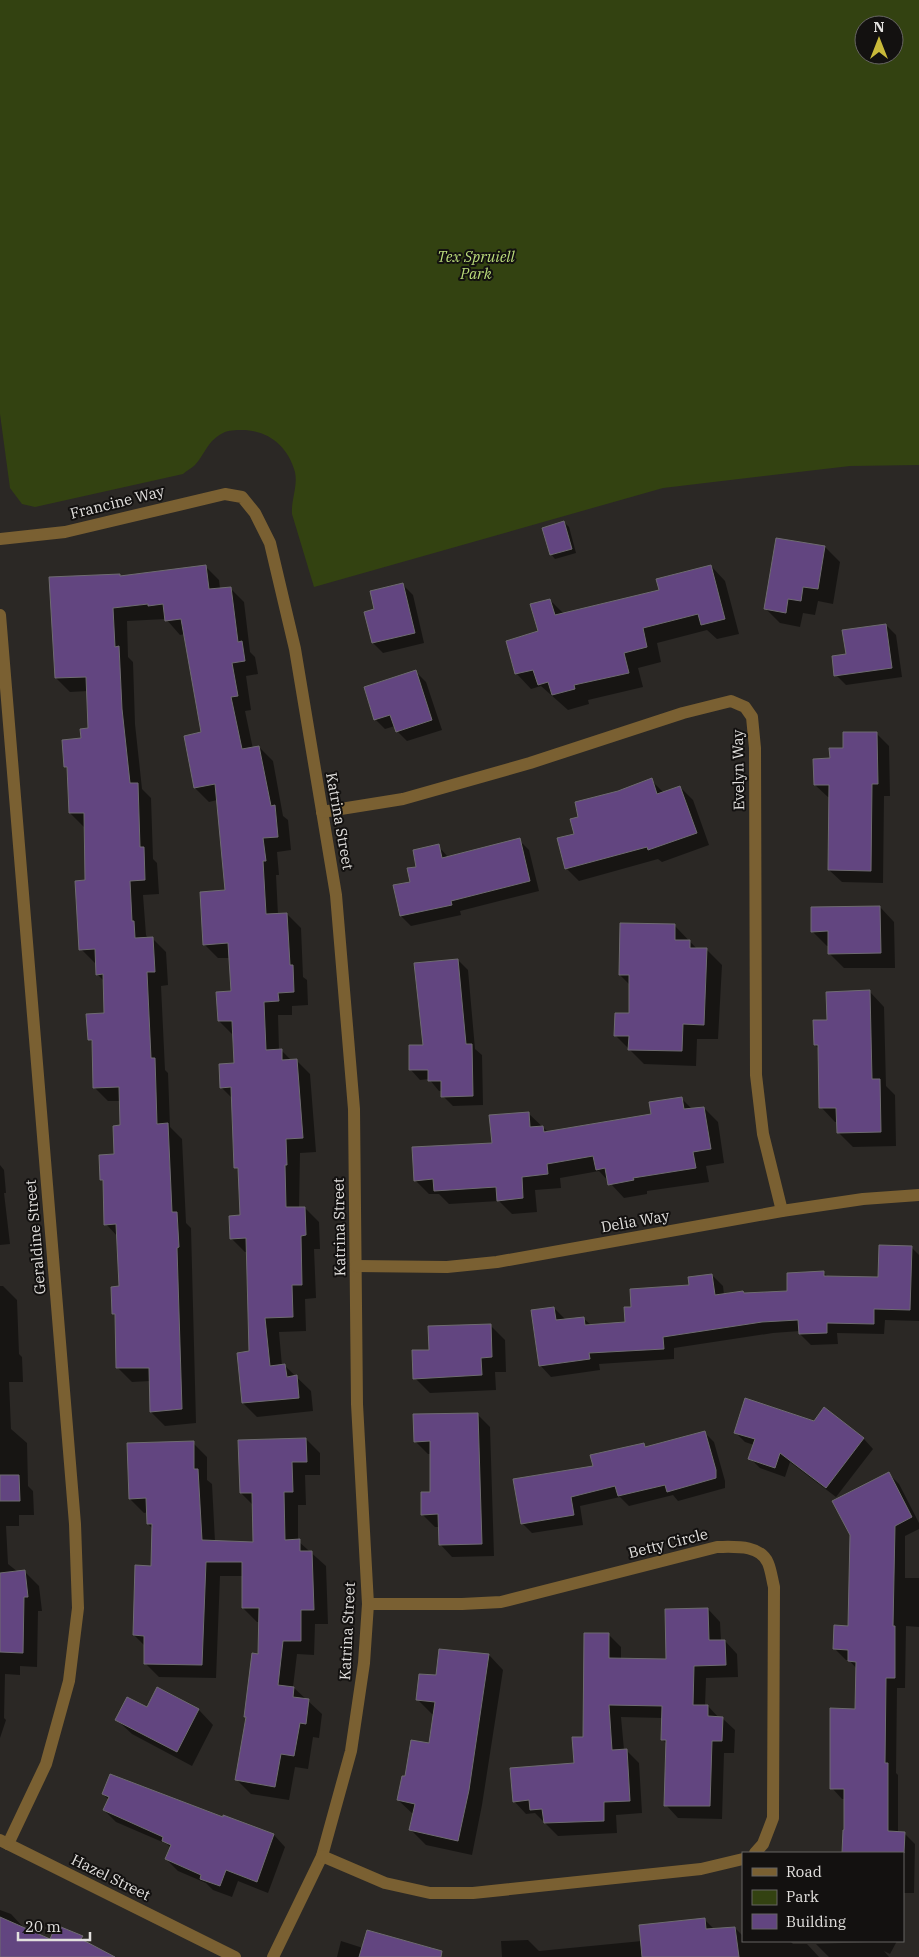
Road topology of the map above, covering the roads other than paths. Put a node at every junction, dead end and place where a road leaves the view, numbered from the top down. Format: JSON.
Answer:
{"nodes":[{"id":1,"x":242,"y":497,"type":"joint"},
{"id":2,"x":0,"y":539,"type":"edge"},
{"id":3,"x":0,"y":615,"type":"edge"},
{"id":4,"x":322,"y":812,"type":"junction"},
{"id":5,"x":919,"y":1195,"type":"edge"},
{"id":6,"x":782,"y":1211,"type":"junction"},
{"id":7,"x":356,"y":1266,"type":"junction"},
{"id":8,"x":368,"y":1604,"type":"junction"},
{"id":9,"x":4,"y":1842,"type":"edge"},
{"id":10,"x":756,"y":1852,"type":"edge"},
{"id":11,"x":322,"y":1856,"type":"junction"},
{"id":12,"x":742,"y":1859,"type":"edge"},
{"id":13,"x":235,"y":1957,"type":"edge"},
{"id":14,"x":274,"y":1957,"type":"edge"}],
"edges":[{"from":1,"to":2,"type":"street","name":"Francine Way"},
{"from":1,"to":4,"type":"street","name":"Katrina Street"},
{"from":3,"to":9,"type":"street","name":"Geraldine Street"},
{"from":4,"to":6,"type":"street","name":"Evelyn Way"},
{"from":4,"to":7,"type":"street","name":"Katrina Street"},
{"from":5,"to":6,"type":"street","name":"Delia Way"},
{"from":6,"to":7,"type":"street","name":"Delia Way"},
{"from":7,"to":8,"type":"street","name":"Katrina Street"},
{"from":8,"to":10,"type":"street","name":"Betty Circle"},
{"from":8,"to":11,"type":"street","name":"Katrina Street"},
{"from":9,"to":13,"type":"street","name":"Hazel Street"},
{"from":11,"to":12,"type":"street"},
{"from":11,"to":14,"type":"street","name":"Katrina Street"}]}
